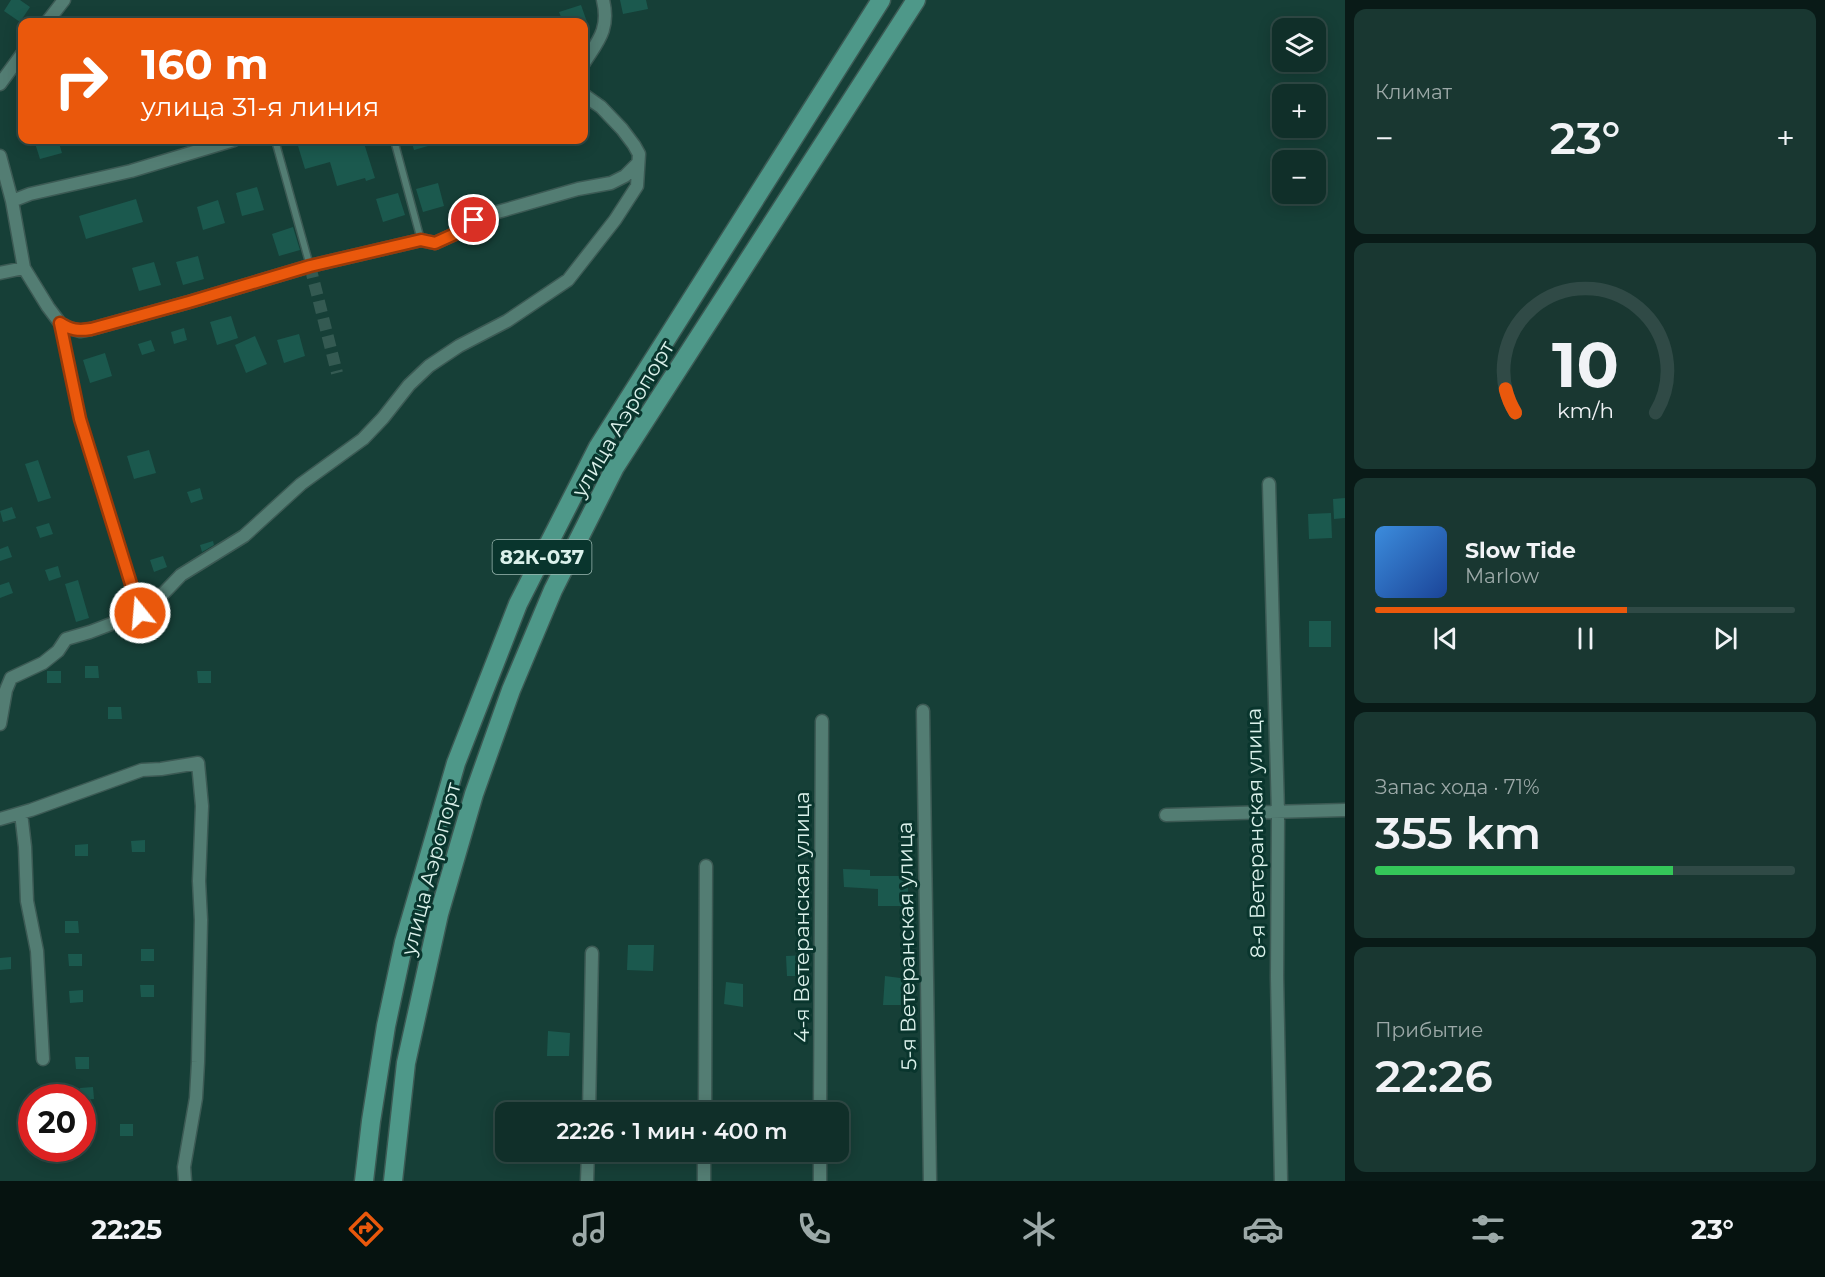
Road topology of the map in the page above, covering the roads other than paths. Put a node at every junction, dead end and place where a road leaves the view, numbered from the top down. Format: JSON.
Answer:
{"nodes":[{"id":1,"x":64,"y":0,"type":"edge"},
{"id":2,"x":603,"y":0,"type":"edge"},
{"id":3,"x":881,"y":0,"type":"edge"},
{"id":4,"x":916,"y":0,"type":"edge"},
{"id":5,"x":50,"y":18,"type":"edge"},
{"id":6,"x":598,"y":41,"type":"junction"},
{"id":7,"x":588,"y":44,"type":"edge"},
{"id":8,"x":588,"y":57,"type":"edge"},
{"id":9,"x":18,"y":59,"type":"edge"},
{"id":10,"x":0,"y":84,"type":"edge"},
{"id":11,"x":588,"y":98,"type":"edge"},
{"id":12,"x":221,"y":144,"type":"edge"},
{"id":13,"x":277,"y":144,"type":"edge"},
{"id":14,"x":395,"y":144,"type":"edge"},
{"id":15,"x":0,"y":156,"type":"edge"},
{"id":16,"x":638,"y":163,"type":"junction"},
{"id":17,"x":12,"y":201,"type":"junction"},
{"id":18,"x":421,"y":240,"type":"junction"},
{"id":19,"x":310,"y":266,"type":"junction"},
{"id":20,"x":24,"y":268,"type":"junction"},
{"id":21,"x":0,"y":273,"type":"edge"},
{"id":22,"x":60,"y":323,"type":"junction"},
{"id":23,"x":1269,"y":484,"type":"dead end"},
{"id":24,"x":140,"y":613,"type":"junction"},
{"id":25,"x":923,"y":711,"type":"dead end"},
{"id":26,"x":822,"y":721,"type":"dead end"},
{"id":27,"x":0,"y":724,"type":"edge"},
{"id":28,"x":1345,"y":810,"type":"edge"},
{"id":29,"x":21,"y":813,"type":"junction"},
{"id":30,"x":1278,"y":813,"type":"junction"},
{"id":31,"x":1166,"y":815,"type":"dead end"},
{"id":32,"x":0,"y":819,"type":"edge"},
{"id":33,"x":706,"y":866,"type":"dead end"},
{"id":34,"x":592,"y":953,"type":"dead end"},
{"id":35,"x":43,"y":1059,"type":"dead end"},
{"id":36,"x":589,"y":1102,"type":"edge"},
{"id":37,"x":705,"y":1102,"type":"edge"},
{"id":38,"x":820,"y":1102,"type":"edge"},
{"id":39,"x":588,"y":1162,"type":"edge"},
{"id":40,"x":704,"y":1162,"type":"edge"},
{"id":41,"x":820,"y":1162,"type":"edge"},
{"id":42,"x":184,"y":1181,"type":"edge"},
{"id":43,"x":364,"y":1181,"type":"edge"},
{"id":44,"x":393,"y":1181,"type":"edge"},
{"id":45,"x":587,"y":1181,"type":"edge"},
{"id":46,"x":704,"y":1181,"type":"edge"},
{"id":47,"x":820,"y":1181,"type":"edge"},
{"id":48,"x":930,"y":1181,"type":"edge"},
{"id":49,"x":1281,"y":1181,"type":"edge"}],
"edges":[{"from":1,"to":5,"type":"street"},
{"from":2,"to":6,"type":"street"},
{"from":3,"to":43,"type":"main road","name":"улица Аэропорт","number":"82К-037"},
{"from":4,"to":44,"type":"main road","name":"улица Аэропорт"},
{"from":6,"to":7,"type":"street"},
{"from":6,"to":8,"type":"street"},
{"from":9,"to":10,"type":"street"},
{"from":11,"to":16,"type":"street"},
{"from":12,"to":17,"type":"street"},
{"from":13,"to":19,"type":"lane"},
{"from":14,"to":18,"type":"lane"},
{"from":15,"to":17,"type":"street"},
{"from":16,"to":18,"type":"street"},
{"from":16,"to":24,"type":"street"},
{"from":17,"to":20,"type":"street"},
{"from":18,"to":19,"type":"street"},
{"from":19,"to":22,"type":"street"},
{"from":20,"to":21,"type":"street"},
{"from":20,"to":22,"type":"street"},
{"from":22,"to":24,"type":"lane"},
{"from":23,"to":30,"type":"street","name":"8-я Ветеранская улица"},
{"from":24,"to":27,"type":"street"},
{"from":25,"to":48,"type":"street","name":"5-я Ветеранская улица"},
{"from":26,"to":38,"type":"street","name":"4-я Ветеранская улица"},
{"from":28,"to":30,"type":"street"},
{"from":29,"to":32,"type":"street"},
{"from":29,"to":35,"type":"street"},
{"from":29,"to":42,"type":"street"},
{"from":30,"to":31,"type":"street"},
{"from":30,"to":49,"type":"street","name":"8-я Ветеранская улица"},
{"from":33,"to":37,"type":"street"},
{"from":34,"to":36,"type":"street"},
{"from":39,"to":45,"type":"street"},
{"from":40,"to":46,"type":"street"},
{"from":41,"to":47,"type":"street"}]}
